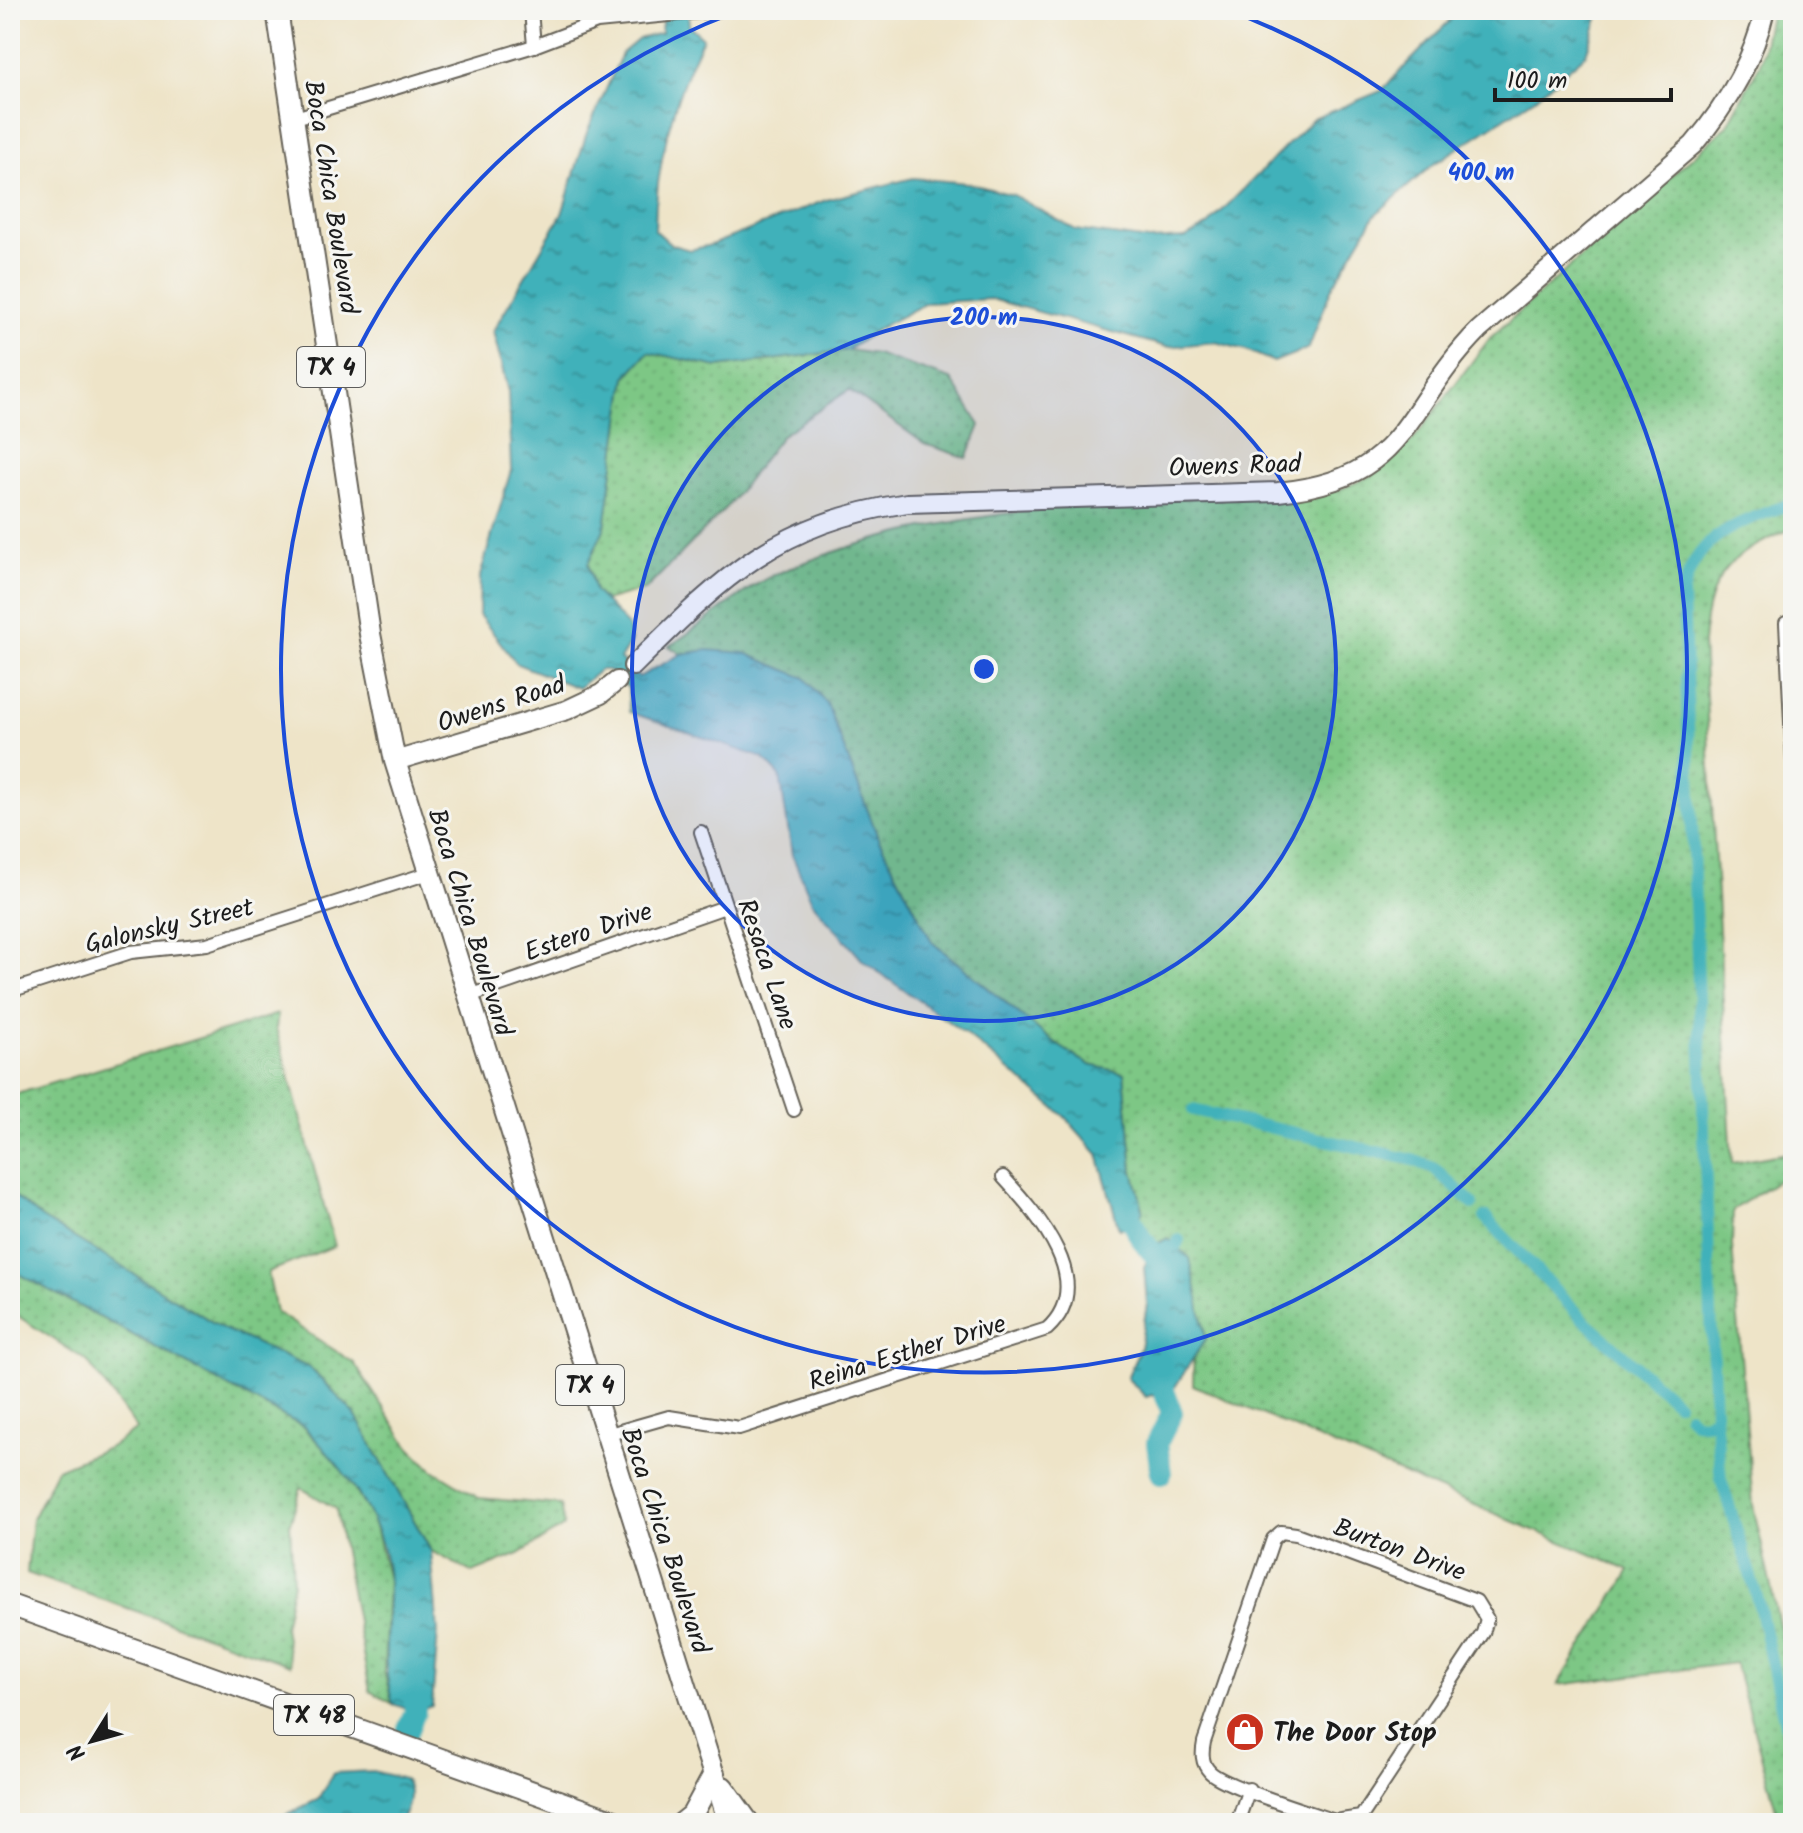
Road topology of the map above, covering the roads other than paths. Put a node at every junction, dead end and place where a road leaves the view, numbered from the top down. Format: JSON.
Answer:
{"nodes":[{"id":1,"x":277,"y":10,"type":"edge"},
{"id":2,"x":289,"y":10,"type":"edge"},
{"id":3,"x":531,"y":10,"type":"edge"},
{"id":4,"x":1765,"y":10,"type":"edge"},
{"id":5,"x":717,"y":11,"type":"edge"},
{"id":6,"x":534,"y":46,"type":"junction"},
{"id":7,"x":284,"y":54,"type":"junction"},
{"id":8,"x":292,"y":119,"type":"junction"},
{"id":9,"x":1789,"y":622,"type":"edge"},
{"id":10,"x":633,"y":666,"type":"dead end"},
{"id":11,"x":617,"y":681,"type":"dead end"},
{"id":12,"x":395,"y":761,"type":"junction"},
{"id":13,"x":1793,"y":762,"type":"edge"},
{"id":14,"x":701,"y":832,"type":"dead end"},
{"id":15,"x":429,"y":873,"type":"junction"},
{"id":16,"x":725,"y":907,"type":"junction"},
{"id":17,"x":10,"y":991,"type":"edge"},
{"id":18,"x":466,"y":997,"type":"junction"},
{"id":19,"x":794,"y":1110,"type":"dead end"},
{"id":20,"x":1003,"y":1177,"type":"dead end"},
{"id":21,"x":606,"y":1435,"type":"junction"},
{"id":22,"x":10,"y":1605,"type":"edge"},
{"id":23,"x":714,"y":1774,"type":"junction"},
{"id":24,"x":1249,"y":1789,"type":"junction"},
{"id":25,"x":620,"y":1823,"type":"edge"},
{"id":26,"x":682,"y":1823,"type":"edge"},
{"id":27,"x":729,"y":1823,"type":"edge"},
{"id":28,"x":749,"y":1823,"type":"edge"},
{"id":29,"x":1237,"y":1823,"type":"edge"}],
"edges":[{"from":1,"to":7,"type":"main road","name":"Boca Chica Boulevard","number":"TX 4"},
{"from":2,"to":7,"type":"street"},
{"from":3,"to":6,"type":"street"},
{"from":4,"to":10,"type":"street","name":"Owens Road"},
{"from":5,"to":6,"type":"street"},
{"from":6,"to":8,"type":"street"},
{"from":7,"to":8,"type":"main road","name":"Boca Chica Boulevard","number":"TX 4"},
{"from":8,"to":12,"type":"main road","name":"Boca Chica Boulevard","number":"TX 4"},
{"from":9,"to":13,"type":"street"},
{"from":11,"to":12,"type":"street","name":"Owens Road"},
{"from":12,"to":15,"type":"main road","name":"Boca Chica Boulevard","number":"TX 4"},
{"from":14,"to":16,"type":"street","name":"Resaca Lane"},
{"from":15,"to":17,"type":"street","name":"Galonsky Street"},
{"from":15,"to":18,"type":"main road","name":"Boca Chica Boulevard","number":"TX 4"},
{"from":16,"to":18,"type":"street","name":"Estero Drive"},
{"from":16,"to":19,"type":"street","name":"Resaca Lane"},
{"from":18,"to":21,"type":"main road","name":"Boca Chica Boulevard","number":"TX 4"},
{"from":20,"to":21,"type":"street","name":"Reina Esther Drive"},
{"from":21,"to":23,"type":"main road","name":"Boca Chica Boulevard","number":"TX 4"},
{"from":22,"to":25,"type":"main road","number":"TX 48"},
{"from":23,"to":26,"type":"main road"},
{"from":23,"to":27,"type":"main road","name":"Boca Chica Boulevard","number":"TX 4"},
{"from":23,"to":28,"type":"main road","number":"TX 4"},
{"from":24,"to":24,"type":"street","name":"Burton Drive"},
{"from":24,"to":29,"type":"street"}]}
